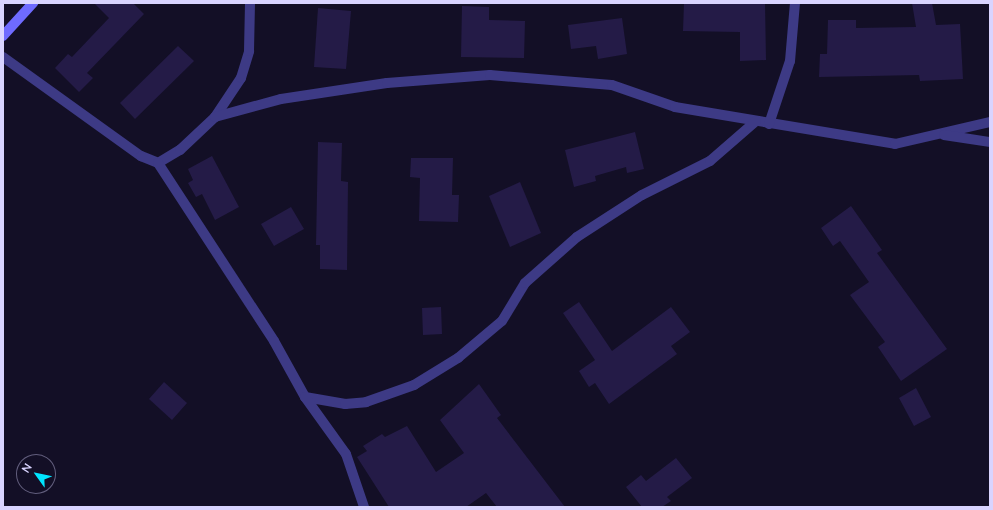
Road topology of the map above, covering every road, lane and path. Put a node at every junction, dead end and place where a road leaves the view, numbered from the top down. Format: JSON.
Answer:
{"nodes":[{"id":1,"x":33,"y":3,"type":"edge"},
{"id":2,"x":250,"y":3,"type":"edge"},
{"id":3,"x":795,"y":3,"type":"edge"},
{"id":4,"x":3,"y":36,"type":"edge"},
{"id":5,"x":3,"y":57,"type":"edge"},
{"id":6,"x":215,"y":117,"type":"junction"},
{"id":7,"x":756,"y":121,"type":"junction"},
{"id":8,"x":990,"y":122,"type":"edge"},
{"id":9,"x":768,"y":124,"type":"junction"},
{"id":10,"x":940,"y":134,"type":"junction"},
{"id":11,"x":990,"y":142,"type":"edge"},
{"id":12,"x":158,"y":163,"type":"junction"},
{"id":13,"x":305,"y":397,"type":"junction"},
{"id":14,"x":364,"y":507,"type":"edge"}],
"edges":[{"from":1,"to":4,"type":"main road"},
{"from":2,"to":6,"type":"street"},
{"from":3,"to":9,"type":"street"},
{"from":5,"to":12,"type":"street"},
{"from":6,"to":7,"type":"street"},
{"from":6,"to":12,"type":"street"},
{"from":7,"to":9,"type":"street"},
{"from":7,"to":13,"type":"street"},
{"from":8,"to":10,"type":"street"},
{"from":9,"to":10,"type":"street"},
{"from":10,"to":11,"type":"street"},
{"from":12,"to":13,"type":"street"},
{"from":13,"to":14,"type":"street"}]}
